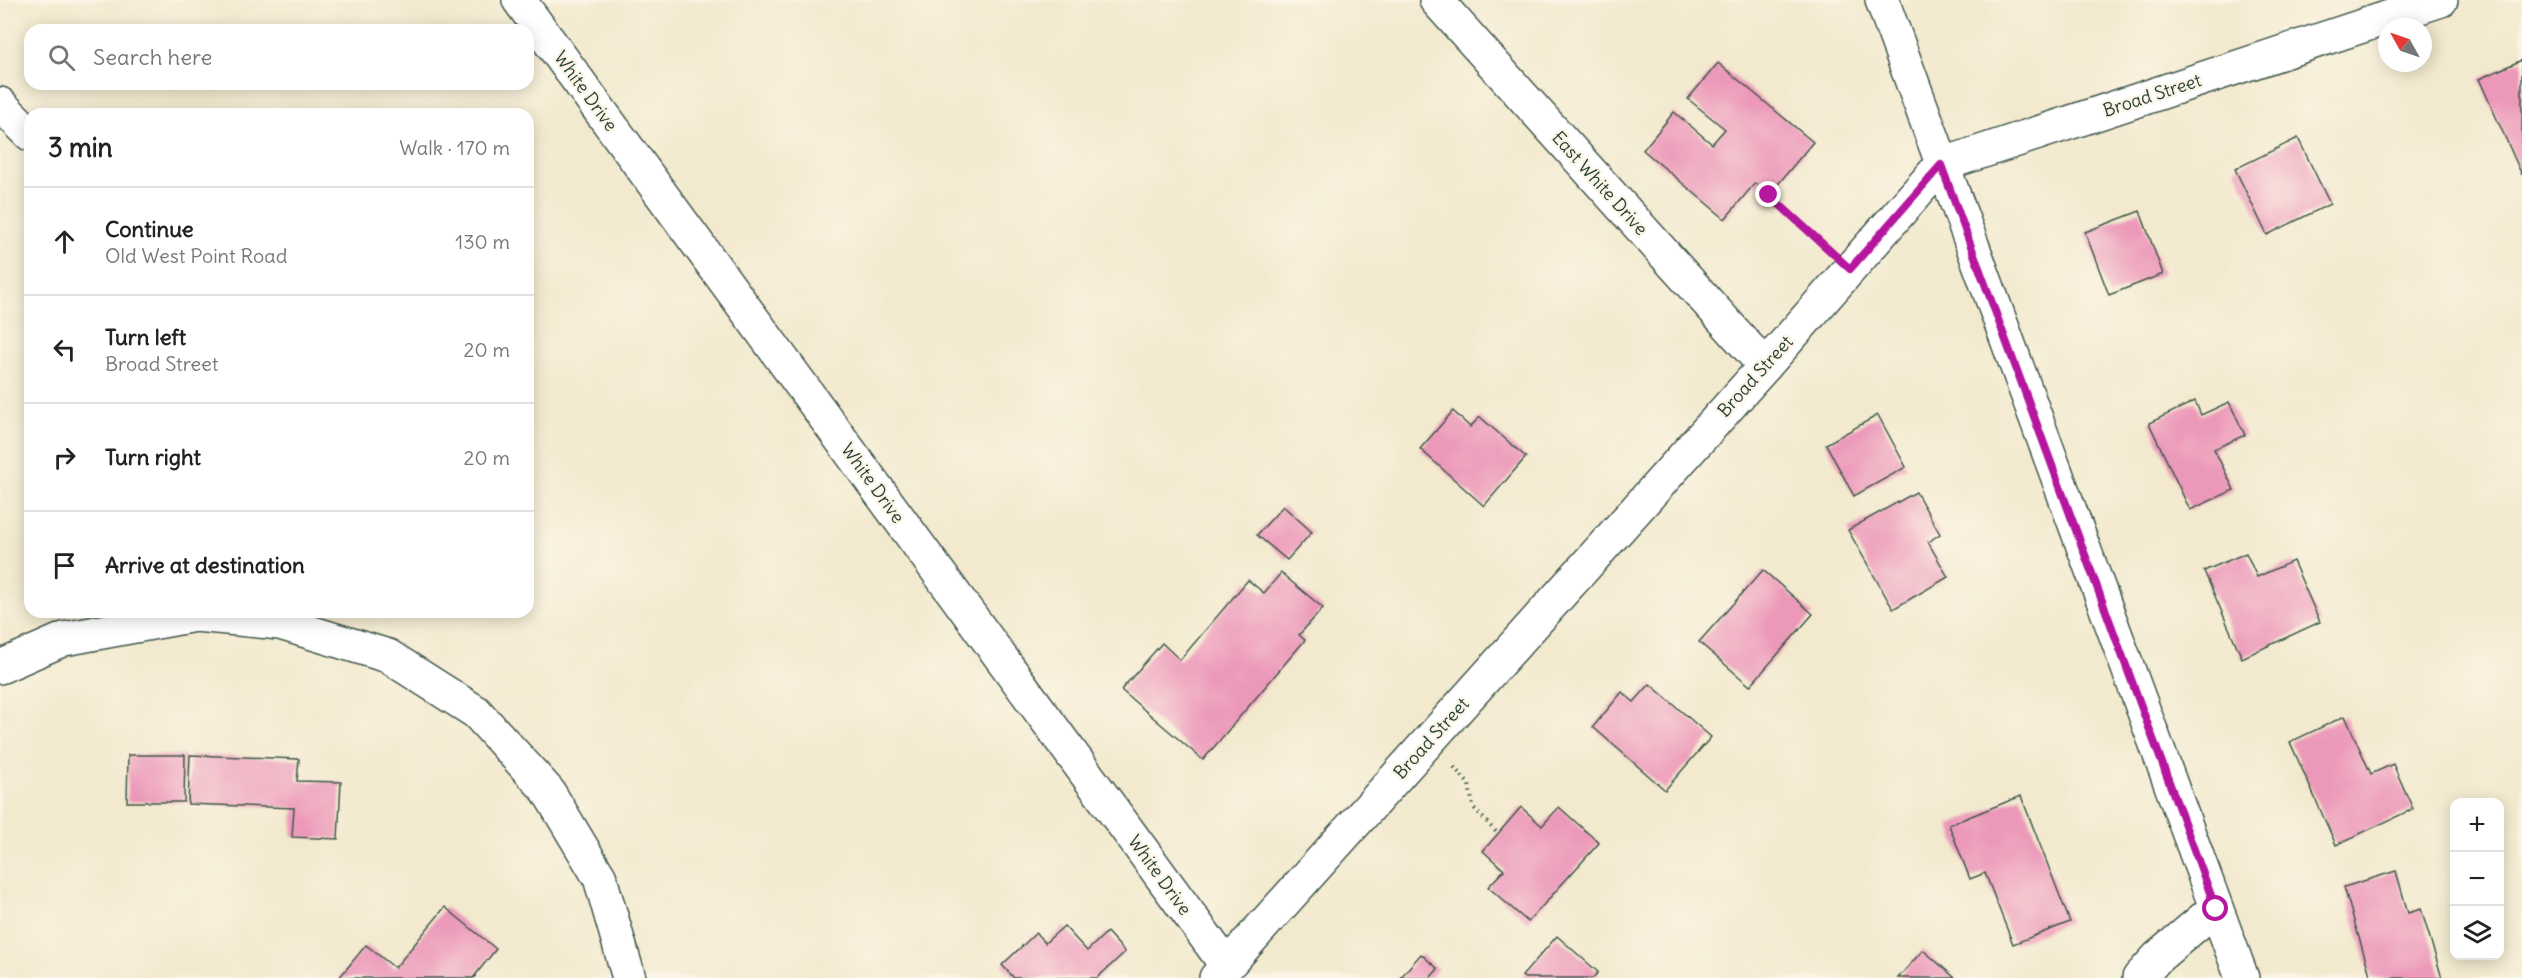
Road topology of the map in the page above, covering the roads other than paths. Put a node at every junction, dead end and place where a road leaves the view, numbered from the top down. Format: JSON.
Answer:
{"nodes":[{"id":1,"x":519,"y":0,"type":"edge"},
{"id":2,"x":1436,"y":0,"type":"edge"},
{"id":3,"x":1882,"y":0,"type":"edge"},
{"id":4,"x":2441,"y":0,"type":"edge"},
{"id":5,"x":0,"y":104,"type":"edge"},
{"id":6,"x":24,"y":128,"type":"edge"},
{"id":7,"x":1941,"y":165,"type":"junction"},
{"id":8,"x":1765,"y":366,"type":"junction"},
{"id":9,"x":170,"y":618,"type":"edge"},
{"id":10,"x":238,"y":618,"type":"edge"},
{"id":11,"x":0,"y":667,"type":"edge"},
{"id":12,"x":2216,"y":909,"type":"junction"},
{"id":13,"x":1221,"y":972,"type":"edge"},
{"id":14,"x":629,"y":978,"type":"edge"},
{"id":15,"x":2139,"y":978,"type":"edge"},
{"id":16,"x":2242,"y":978,"type":"edge"}],
"edges":[{"from":1,"to":13,"type":"street","name":"White Drive"},
{"from":2,"to":8,"type":"street","name":"East White Drive"},
{"from":3,"to":7,"type":"street"},
{"from":4,"to":7,"type":"street","name":"Broad Street"},
{"from":5,"to":6,"type":"street"},
{"from":7,"to":8,"type":"street","name":"Broad Street"},
{"from":7,"to":12,"type":"street"},
{"from":8,"to":13,"type":"street","name":"Broad Street"},
{"from":9,"to":11,"type":"street"},
{"from":10,"to":14,"type":"street"},
{"from":12,"to":15,"type":"street"},
{"from":12,"to":16,"type":"street"}]}
